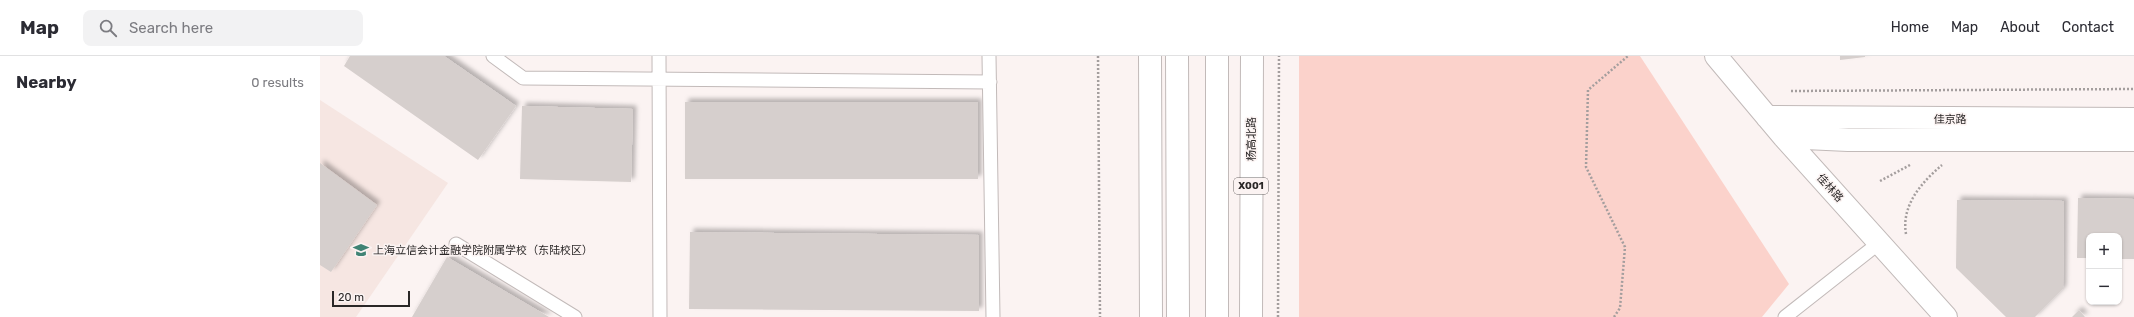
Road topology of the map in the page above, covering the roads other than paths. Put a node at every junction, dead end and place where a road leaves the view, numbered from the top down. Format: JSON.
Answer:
{"nodes":[{"id":1,"x":493,"y":56,"type":"edge"},
{"id":2,"x":659,"y":56,"type":"edge"},
{"id":3,"x":989,"y":56,"type":"edge"},
{"id":4,"x":1150,"y":56,"type":"edge"},
{"id":5,"x":1177,"y":56,"type":"edge"},
{"id":6,"x":1217,"y":56,"type":"edge"},
{"id":7,"x":1252,"y":56,"type":"edge"},
{"id":8,"x":1716,"y":56,"type":"edge"},
{"id":9,"x":659,"y":80,"type":"junction"},
{"id":10,"x":990,"y":82,"type":"junction"},
{"id":11,"x":1767,"y":117,"type":"junction"},
{"id":12,"x":2134,"y":119,"type":"edge"},
{"id":13,"x":1784,"y":137,"type":"junction"},
{"id":14,"x":2134,"y":140,"type":"edge"},
{"id":15,"x":1879,"y":243,"type":"junction"},
{"id":16,"x":456,"y":244,"type":"dead end"},
{"id":17,"x":575,"y":317,"type":"edge"},
{"id":18,"x":660,"y":317,"type":"edge"},
{"id":19,"x":993,"y":317,"type":"edge"},
{"id":20,"x":1151,"y":317,"type":"edge"},
{"id":21,"x":1178,"y":317,"type":"edge"},
{"id":22,"x":1217,"y":317,"type":"edge"},
{"id":23,"x":1251,"y":317,"type":"edge"},
{"id":24,"x":1785,"y":317,"type":"edge"},
{"id":25,"x":1946,"y":317,"type":"edge"}],
"edges":[{"from":1,"to":9,"type":"lane"},
{"from":2,"to":9,"type":"lane"},
{"from":3,"to":10,"type":"lane"},
{"from":4,"to":20,"type":"main road"},
{"from":5,"to":21,"type":"main road"},
{"from":6,"to":22,"type":"main road"},
{"from":7,"to":23,"type":"main road","name":"杨高北路","number":"X001"},
{"from":8,"to":11,"type":"main road","name":"佳林路"},
{"from":9,"to":10,"type":"lane"},
{"from":9,"to":18,"type":"lane"},
{"from":10,"to":19,"type":"lane"},
{"from":11,"to":12,"type":"main road","name":"佳京路"},
{"from":11,"to":13,"type":"main road","name":"佳林路"},
{"from":13,"to":14,"type":"main road","name":"佳京路"},
{"from":13,"to":15,"type":"main road","name":"佳林路"},
{"from":15,"to":24,"type":"lane"},
{"from":15,"to":25,"type":"main road","name":"佳林路"},
{"from":16,"to":17,"type":"lane"}]}
